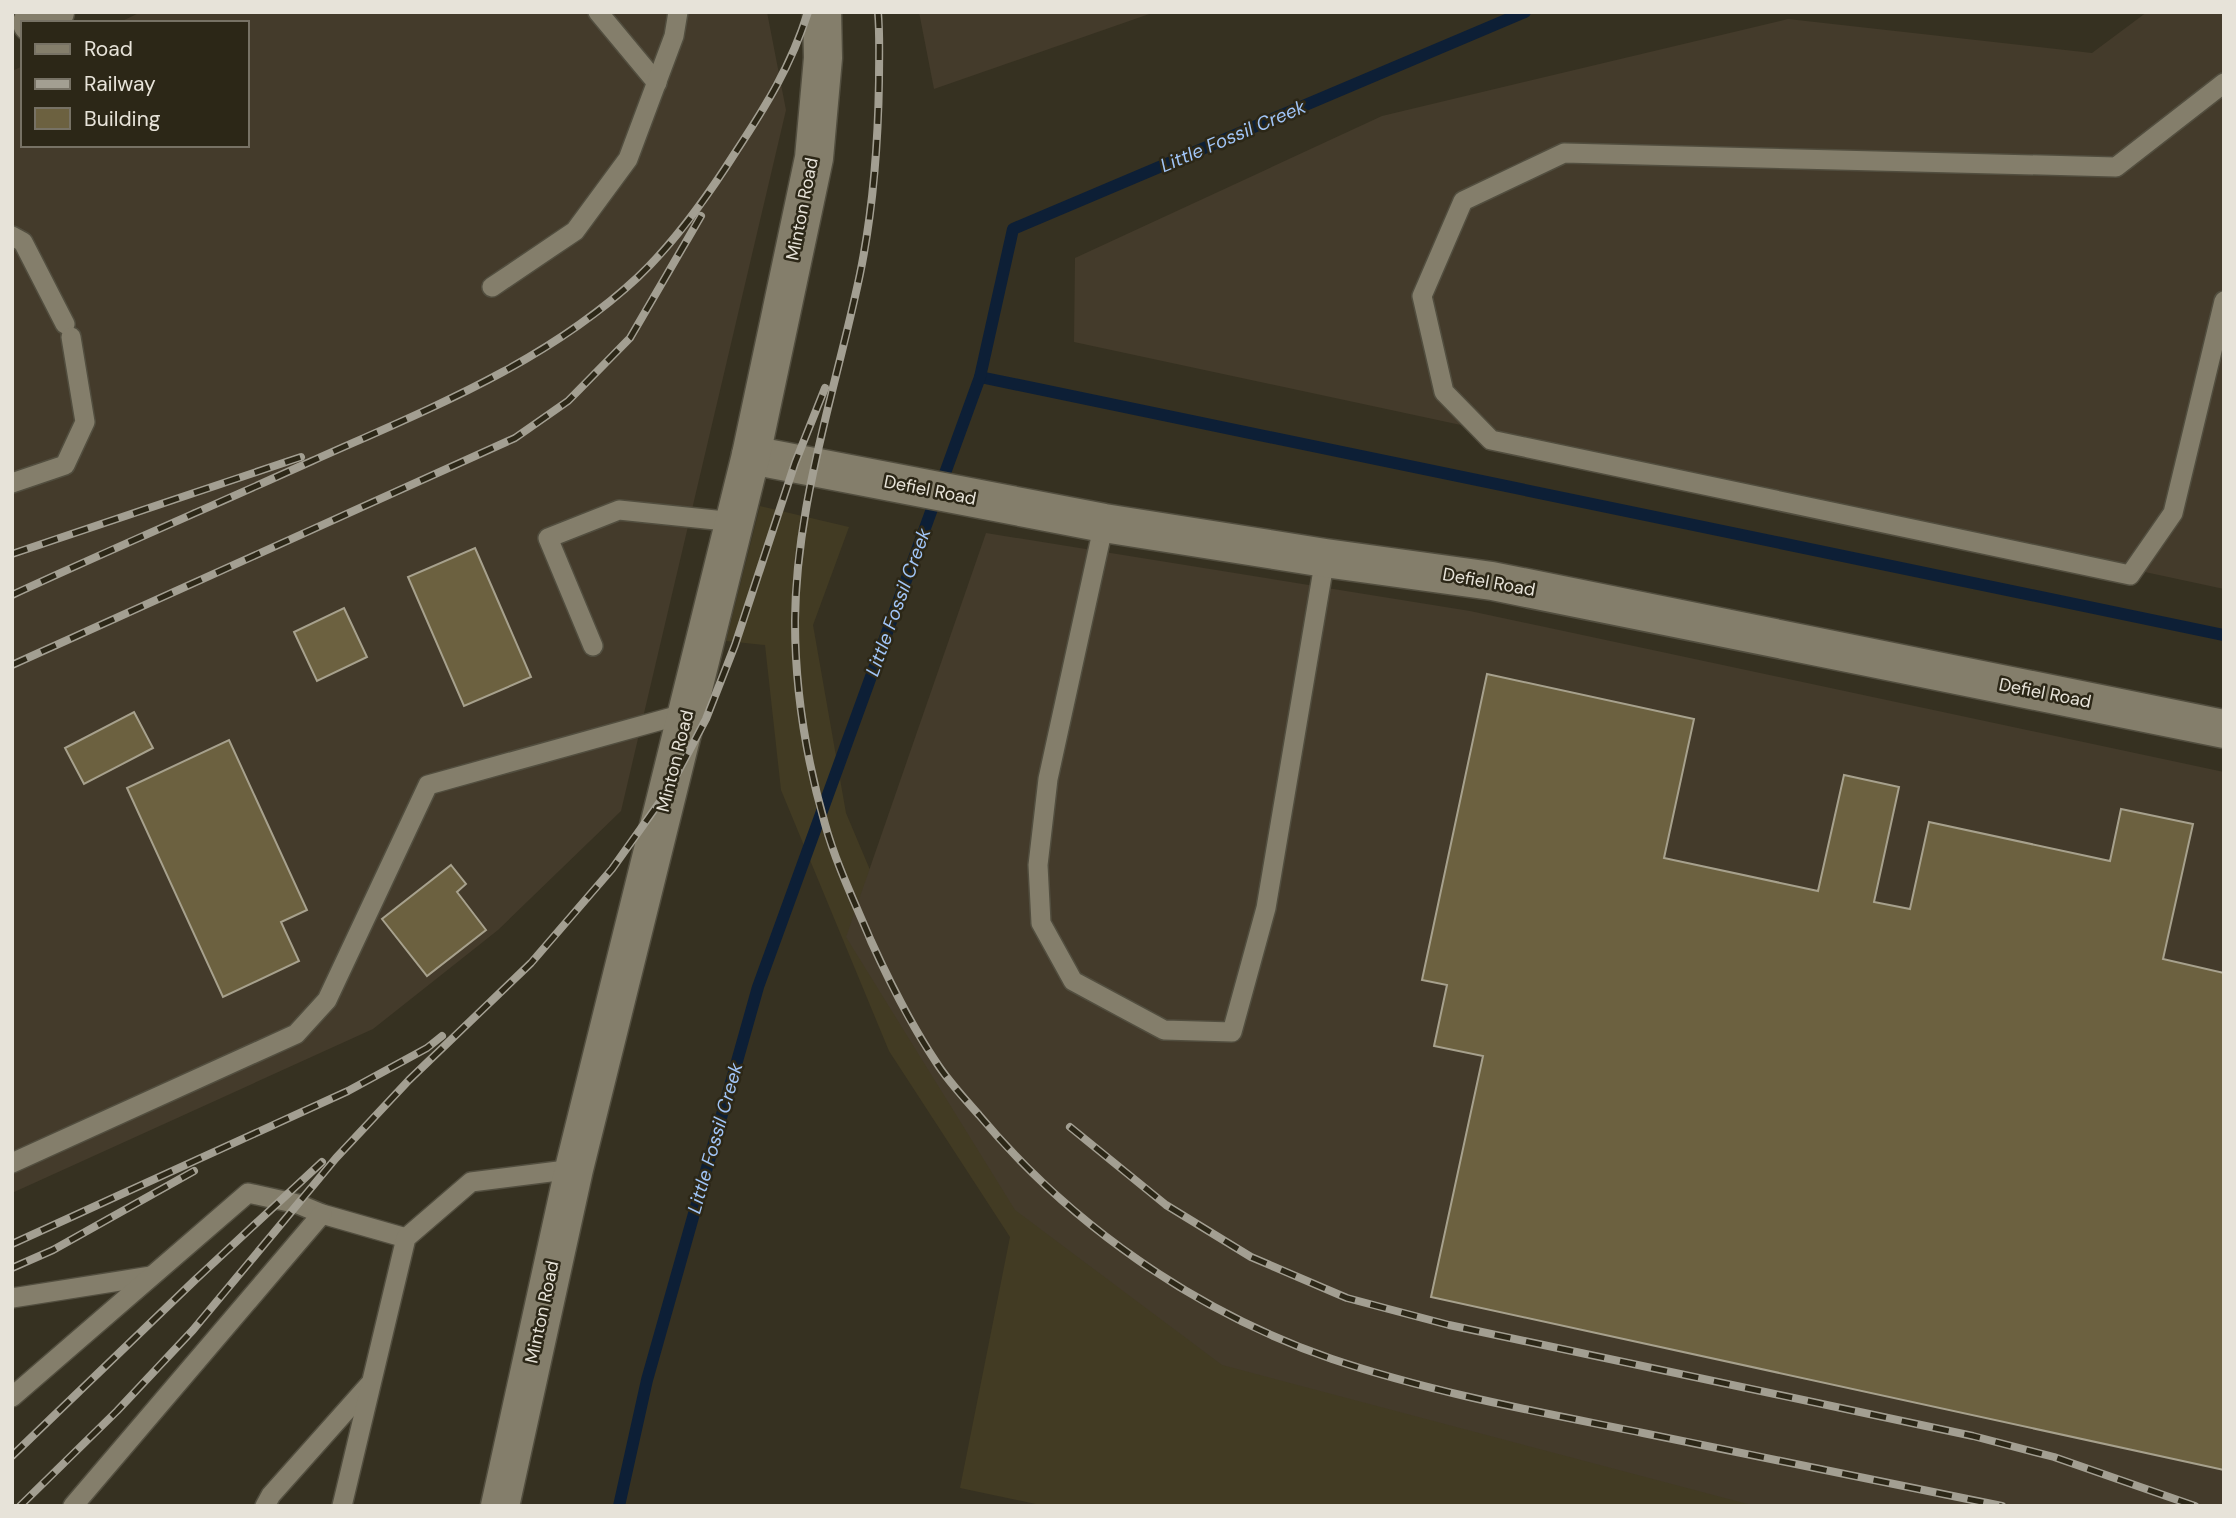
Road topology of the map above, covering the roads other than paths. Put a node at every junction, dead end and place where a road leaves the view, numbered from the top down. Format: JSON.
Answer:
{"nodes":[{"id":1,"x":55,"y":12,"type":"edge"},
{"id":2,"x":598,"y":12,"type":"edge"},
{"id":3,"x":678,"y":12,"type":"edge"},
{"id":4,"x":822,"y":12,"type":"edge"},
{"id":5,"x":36,"y":21,"type":"edge"},
{"id":6,"x":657,"y":83,"type":"junction"},
{"id":7,"x":2224,"y":83,"type":"edge"},
{"id":8,"x":12,"y":236,"type":"edge"},
{"id":9,"x":492,"y":287,"type":"dead end"},
{"id":10,"x":2224,"y":301,"type":"edge"},
{"id":11,"x":751,"y":455,"type":"junction"},
{"id":12,"x":12,"y":483,"type":"edge"},
{"id":13,"x":734,"y":522,"type":"junction"},
{"id":14,"x":1104,"y":523,"type":"junction"},
{"id":15,"x":1325,"y":558,"type":"junction"},
{"id":16,"x":593,"y":646,"type":"dead end"},
{"id":17,"x":687,"y":713,"type":"junction"},
{"id":18,"x":2224,"y":729,"type":"edge"},
{"id":19,"x":12,"y":1163,"type":"edge"},
{"id":20,"x":574,"y":1169,"type":"junction"},
{"id":21,"x":322,"y":1214,"type":"junction"},
{"id":22,"x":407,"y":1238,"type":"junction"},
{"id":23,"x":152,"y":1276,"type":"junction"},
{"id":24,"x":12,"y":1298,"type":"edge"},
{"id":25,"x":372,"y":1382,"type":"junction"},
{"id":26,"x":12,"y":1397,"type":"edge"},
{"id":27,"x":73,"y":1506,"type":"edge"},
{"id":28,"x":265,"y":1506,"type":"edge"},
{"id":29,"x":342,"y":1506,"type":"edge"},
{"id":30,"x":500,"y":1506,"type":"edge"}],
"edges":[{"from":1,"to":5,"type":"street"},
{"from":2,"to":6,"type":"lane"},
{"from":3,"to":6,"type":"lane"},
{"from":4,"to":11,"type":"street","name":"Minton Road"},
{"from":6,"to":9,"type":"lane"},
{"from":7,"to":10,"type":"lane"},
{"from":8,"to":12,"type":"lane"},
{"from":11,"to":13,"type":"street","name":"Minton Road"},
{"from":11,"to":14,"type":"street","name":"Defiel Road"},
{"from":13,"to":16,"type":"lane"},
{"from":13,"to":17,"type":"street","name":"Minton Road"},
{"from":14,"to":15,"type":"street","name":"Defiel Road"},
{"from":14,"to":15,"type":"lane"},
{"from":15,"to":18,"type":"street","name":"Defiel Road"},
{"from":17,"to":19,"type":"lane"},
{"from":17,"to":20,"type":"street","name":"Minton Road"},
{"from":20,"to":22,"type":"lane"},
{"from":20,"to":30,"type":"street","name":"Minton Road"},
{"from":21,"to":22,"type":"lane"},
{"from":21,"to":23,"type":"lane"},
{"from":21,"to":27,"type":"lane"},
{"from":22,"to":25,"type":"lane"},
{"from":23,"to":24,"type":"lane"},
{"from":23,"to":26,"type":"lane"},
{"from":25,"to":28,"type":"lane"},
{"from":25,"to":29,"type":"lane"}]}
